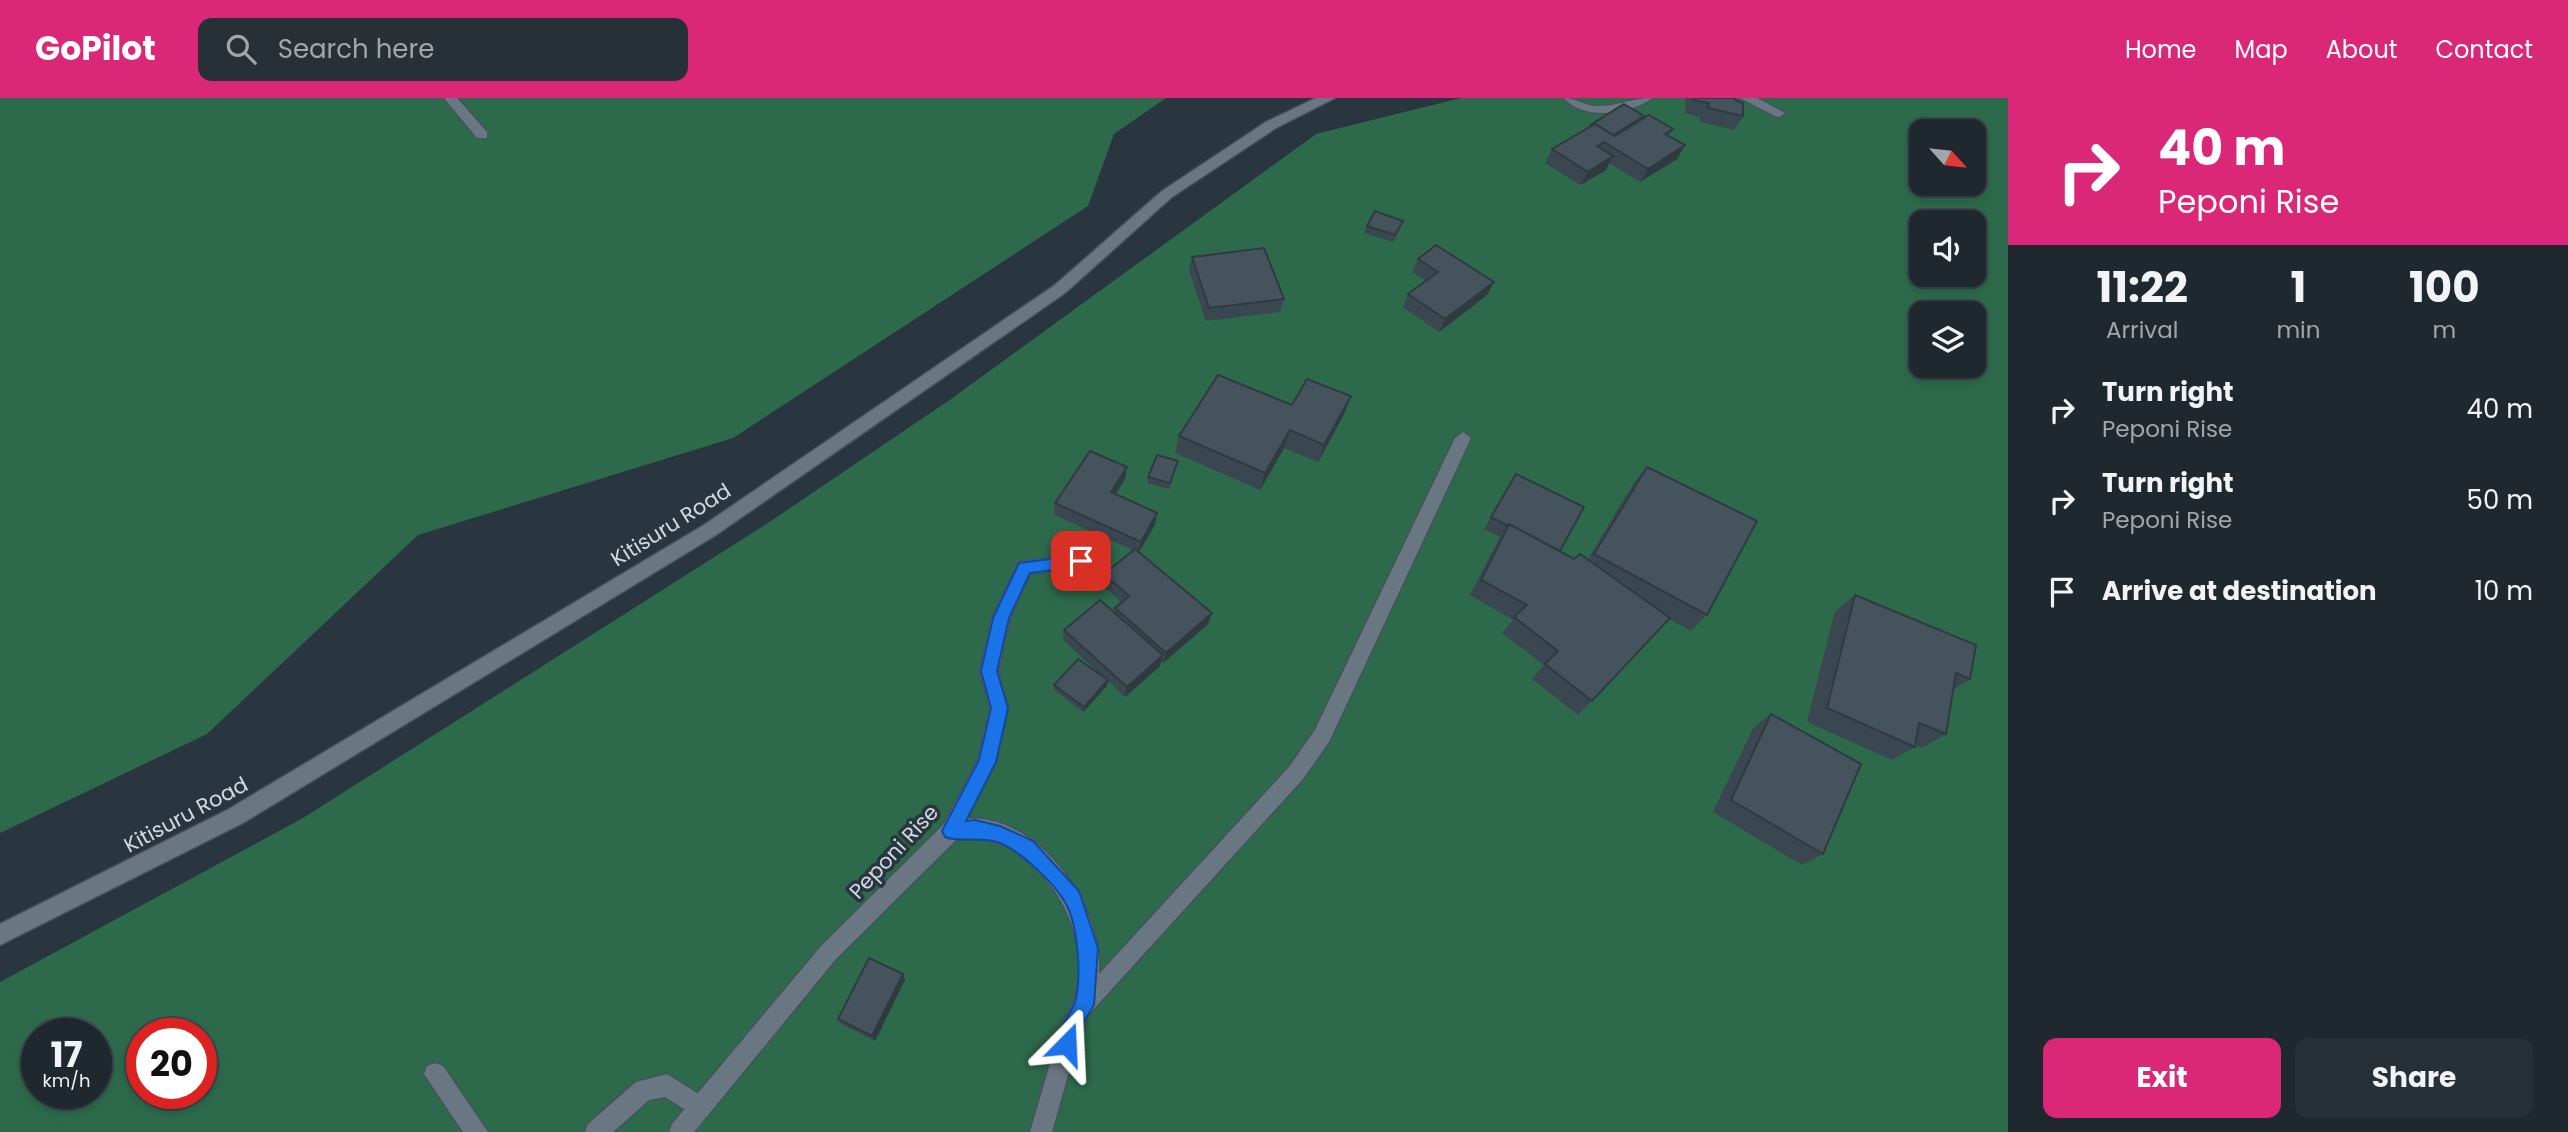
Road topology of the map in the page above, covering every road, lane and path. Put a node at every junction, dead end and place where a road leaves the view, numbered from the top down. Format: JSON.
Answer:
{"nodes":[{"id":1,"x":450,"y":98,"type":"edge"},
{"id":2,"x":1329,"y":98,"type":"edge"},
{"id":3,"x":1570,"y":98,"type":"edge"},
{"id":4,"x":1646,"y":98,"type":"edge"},
{"id":5,"x":1746,"y":98,"type":"edge"},
{"id":6,"x":1779,"y":113,"type":"dead end"},
{"id":7,"x":482,"y":135,"type":"dead end"},
{"id":8,"x":1463,"y":438,"type":"dead end"},
{"id":9,"x":1081,"y":561,"type":"dead end"},
{"id":10,"x":951,"y":831,"type":"junction"},
{"id":11,"x":0,"y":935,"type":"edge"},
{"id":12,"x":1084,"y":1005,"type":"junction"},
{"id":13,"x":435,"y":1074,"type":"dead end"},
{"id":14,"x":700,"y":1108,"type":"junction"},
{"id":15,"x":477,"y":1132,"type":"edge"},
{"id":16,"x":596,"y":1132,"type":"edge"},
{"id":17,"x":680,"y":1132,"type":"edge"},
{"id":18,"x":1041,"y":1132,"type":"edge"}],
"edges":[{"from":1,"to":7,"type":"street"},
{"from":2,"to":11,"type":"street","name":"Kitisuru Road"},
{"from":3,"to":4,"type":"street"},
{"from":5,"to":6,"type":"street"},
{"from":8,"to":12,"type":"street"},
{"from":9,"to":10,"type":"street","name":"Peponi Rise"},
{"from":10,"to":12,"type":"street"},
{"from":10,"to":14,"type":"street","name":"Peponi Rise"},
{"from":12,"to":18,"type":"street"},
{"from":13,"to":15,"type":"street"},
{"from":14,"to":16,"type":"street"},
{"from":14,"to":17,"type":"street","name":"Peponi Rise"}]}
